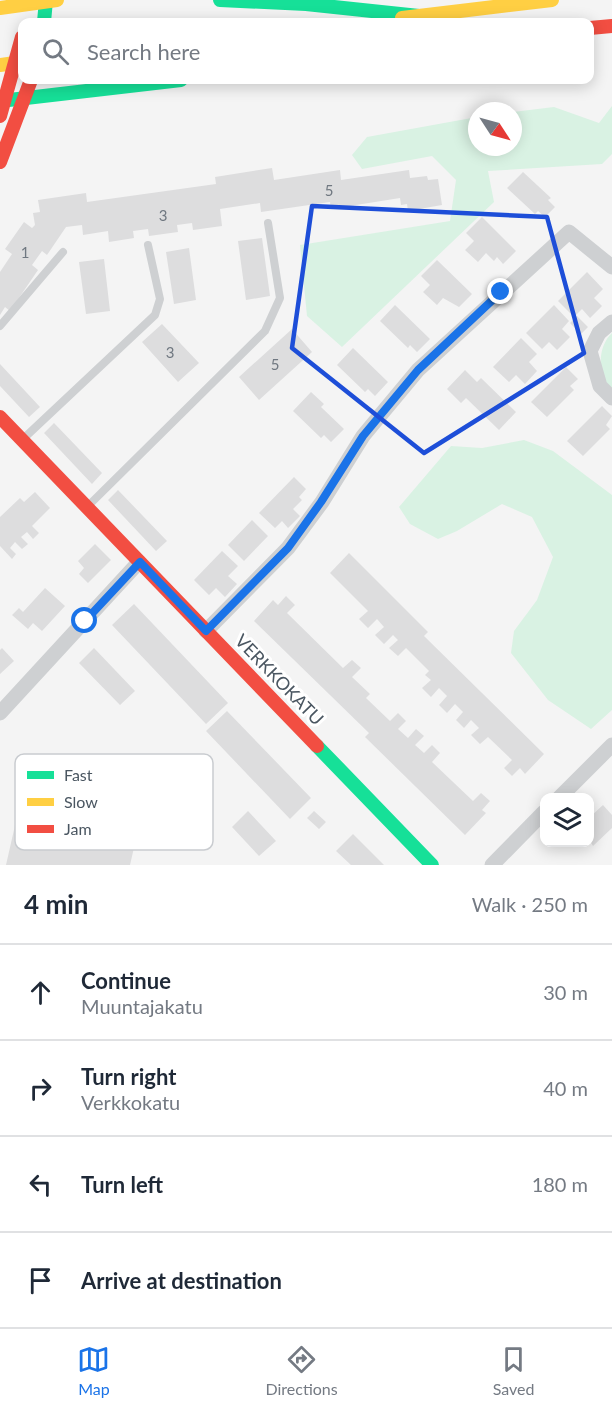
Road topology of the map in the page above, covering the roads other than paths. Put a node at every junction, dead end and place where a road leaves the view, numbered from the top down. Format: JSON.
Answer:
{"nodes":[{"id":1,"x":50,"y":0,"type":"edge"},
{"id":2,"x":220,"y":0,"type":"edge"},
{"id":3,"x":552,"y":0,"type":"edge"},
{"id":4,"x":26,"y":2,"type":"edge"},
{"id":5,"x":0,"y":8,"type":"edge"},
{"id":6,"x":419,"y":16,"type":"junction"},
{"id":7,"x":26,"y":18,"type":"edge"},
{"id":8,"x":46,"y":18,"type":"edge"},
{"id":9,"x":400,"y":18,"type":"edge"},
{"id":10,"x":612,"y":26,"type":"edge"},
{"id":11,"x":594,"y":28,"type":"edge"},
{"id":12,"x":18,"y":52,"type":"edge"},
{"id":13,"x":18,"y":63,"type":"edge"},
{"id":14,"x":0,"y":65,"type":"edge"},
{"id":15,"x":30,"y":84,"type":"edge"},
{"id":16,"x":147,"y":84,"type":"edge"},
{"id":17,"x":0,"y":101,"type":"edge"},
{"id":18,"x":0,"y":116,"type":"edge"},
{"id":19,"x":0,"y":162,"type":"edge"},
{"id":20,"x":268,"y":223,"type":"dead end"},
{"id":21,"x":148,"y":244,"type":"dead end"},
{"id":22,"x":63,"y":252,"type":"dead end"},
{"id":23,"x":612,"y":267,"type":"edge"},
{"id":24,"x":612,"y":321,"type":"edge"},
{"id":25,"x":0,"y":326,"type":"edge"},
{"id":26,"x":612,"y":398,"type":"edge"},
{"id":27,"x":0,"y":417,"type":"edge"},
{"id":28,"x":22,"y":440,"type":"junction"},
{"id":29,"x":87,"y":507,"type":"junction"},
{"id":30,"x":140,"y":562,"type":"junction"},
{"id":31,"x":206,"y":631,"type":"junction"},
{"id":32,"x":0,"y":713,"type":"edge"},
{"id":33,"x":610,"y":751,"type":"edge"},
{"id":34,"x":564,"y":793,"type":"edge"},
{"id":35,"x":540,"y":816,"type":"edge"},
{"id":36,"x":432,"y":865,"type":"edge"},
{"id":37,"x":492,"y":865,"type":"edge"}],
"edges":[{"from":1,"to":4,"type":"main road"},
{"from":1,"to":8,"type":"main road"},
{"from":2,"to":6,"type":"main road"},
{"from":3,"to":6,"type":"main road"},
{"from":4,"to":5,"type":"main road"},
{"from":4,"to":7,"type":"main road"},
{"from":6,"to":9,"type":"main road"},
{"from":10,"to":11,"type":"main road"},
{"from":12,"to":18,"type":"main road"},
{"from":13,"to":14,"type":"main road"},
{"from":15,"to":19,"type":"main road"},
{"from":16,"to":17,"type":"main road"},
{"from":20,"to":29,"type":"lane"},
{"from":21,"to":28,"type":"lane"},
{"from":22,"to":25,"type":"lane"},
{"from":23,"to":31,"type":"street"},
{"from":24,"to":26,"type":"street"},
{"from":27,"to":28,"type":"main road","name":"VERKKOKATU"},
{"from":28,"to":29,"type":"main road","name":"VERKKOKATU"},
{"from":29,"to":30,"type":"main road","name":"VERKKOKATU"},
{"from":30,"to":31,"type":"main road","name":"VERKKOKATU"},
{"from":30,"to":32,"type":"street"},
{"from":31,"to":36,"type":"main road","name":"VERKKOKATU"},
{"from":33,"to":34,"type":"street"},
{"from":35,"to":37,"type":"street"}]}
